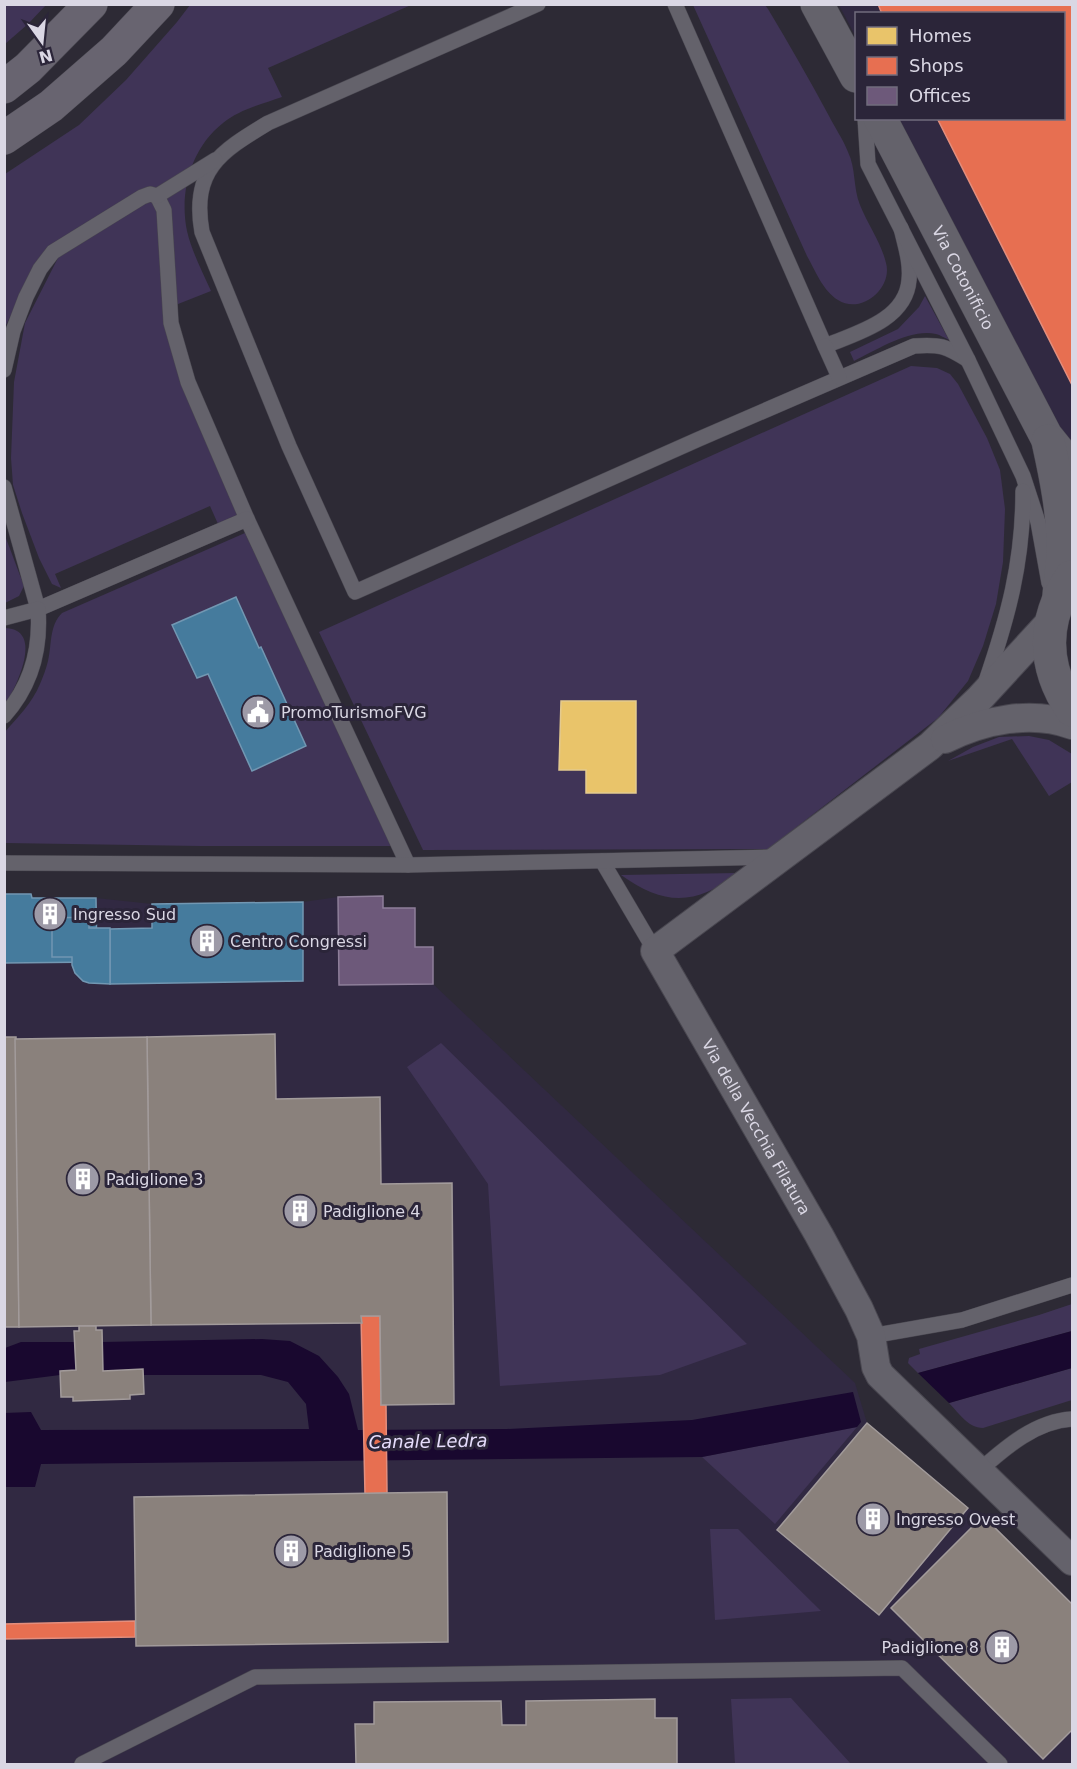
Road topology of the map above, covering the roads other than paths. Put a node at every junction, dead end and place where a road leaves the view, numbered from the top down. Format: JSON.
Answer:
{"nodes":[{"id":1,"x":91,"y":4,"type":"edge"},
{"id":2,"x":158,"y":4,"type":"edge"},
{"id":3,"x":538,"y":4,"type":"edge"},
{"id":4,"x":675,"y":4,"type":"edge"},
{"id":5,"x":817,"y":4,"type":"edge"},
{"id":6,"x":855,"y":74,"type":"edge"},
{"id":7,"x":4,"y":87,"type":"edge"},
{"id":8,"x":865,"y":120,"type":"edge"},
{"id":9,"x":880,"y":120,"type":"edge"},
{"id":10,"x":4,"y":138,"type":"edge"},
{"id":11,"x":215,"y":160,"type":"junction"},
{"id":12,"x":157,"y":196,"type":"junction"},
{"id":13,"x":901,"y":228,"type":"junction"},
{"id":14,"x":825,"y":346,"type":"junction"},
{"id":15,"x":968,"y":360,"type":"junction"},
{"id":16,"x":4,"y":370,"type":"edge"},
{"id":17,"x":839,"y":377,"type":"junction"},
{"id":18,"x":1047,"y":436,"type":"junction"},
{"id":19,"x":1072,"y":468,"type":"edge"},
{"id":20,"x":1023,"y":476,"type":"junction"},
{"id":21,"x":4,"y":487,"type":"edge"},
{"id":22,"x":247,"y":519,"type":"junction"},
{"id":23,"x":1059,"y":601,"type":"edge"},
{"id":24,"x":38,"y":609,"type":"junction"},
{"id":25,"x":4,"y":618,"type":"edge"},
{"id":26,"x":980,"y":698,"type":"junction"},
{"id":27,"x":1072,"y":710,"type":"edge"},
{"id":28,"x":4,"y":716,"type":"edge"},
{"id":29,"x":1072,"y":725,"type":"edge"},
{"id":30,"x":930,"y":746,"type":"junction"},
{"id":31,"x":780,"y":857,"type":"junction"},
{"id":32,"x":602,"y":861,"type":"junction"},
{"id":33,"x":4,"y":863,"type":"edge"},
{"id":34,"x":408,"y":865,"type":"junction"},
{"id":35,"x":655,"y":951,"type":"junction"},
{"id":36,"x":1072,"y":1285,"type":"edge"},
{"id":37,"x":871,"y":1336,"type":"junction"},
{"id":38,"x":1072,"y":1419,"type":"edge"},
{"id":39,"x":980,"y":1470,"type":"junction"},
{"id":40,"x":1072,"y":1561,"type":"edge"},
{"id":41,"x":82,"y":1764,"type":"edge"},
{"id":42,"x":1000,"y":1764,"type":"edge"}],
"edges":[{"from":1,"to":7,"type":"main road"},
{"from":2,"to":10,"type":"main road"},
{"from":3,"to":11,"type":"lane"},
{"from":4,"to":14,"type":"lane"},
{"from":5,"to":6,"type":"street"},
{"from":8,"to":13,"type":"lane"},
{"from":9,"to":18,"type":"street","name":"Via Cotonificio"},
{"from":11,"to":12,"type":"lane"},
{"from":11,"to":17,"type":"lane"},
{"from":12,"to":16,"type":"lane"},
{"from":12,"to":22,"type":"lane"},
{"from":13,"to":14,"type":"lane"},
{"from":13,"to":15,"type":"lane"},
{"from":14,"to":17,"type":"lane"},
{"from":15,"to":17,"type":"lane"},
{"from":15,"to":20,"type":"lane"},
{"from":18,"to":19,"type":"street","name":"Via Cotonificio"},
{"from":18,"to":23,"type":"street","name":"Via Cotonificio"},
{"from":20,"to":23,"type":"lane"},
{"from":20,"to":26,"type":"lane"},
{"from":21,"to":24,"type":"lane"},
{"from":22,"to":24,"type":"lane"},
{"from":22,"to":34,"type":"lane"},
{"from":23,"to":26,"type":"street"},
{"from":23,"to":27,"type":"street","name":"Via Cotonificio"},
{"from":24,"to":25,"type":"lane"},
{"from":24,"to":28,"type":"lane"},
{"from":26,"to":30,"type":"street"},
{"from":29,"to":30,"type":"street"},
{"from":30,"to":31,"type":"street"},
{"from":31,"to":32,"type":"lane"},
{"from":31,"to":35,"type":"street"},
{"from":32,"to":34,"type":"lane"},
{"from":32,"to":35,"type":"lane"},
{"from":33,"to":34,"type":"lane"},
{"from":35,"to":37,"type":"street","name":"Via della Vecchia Filatura"},
{"from":36,"to":37,"type":"lane"},
{"from":37,"to":39,"type":"street","name":"Via della Vecchia Filatura"},
{"from":38,"to":39,"type":"lane"},
{"from":39,"to":40,"type":"street","name":"Via della Vecchia Filatura"},
{"from":41,"to":42,"type":"lane"}]}
